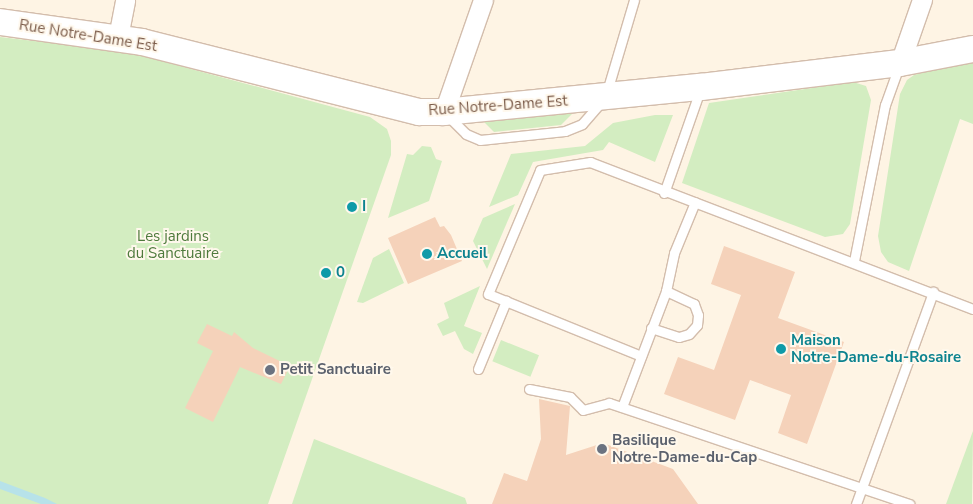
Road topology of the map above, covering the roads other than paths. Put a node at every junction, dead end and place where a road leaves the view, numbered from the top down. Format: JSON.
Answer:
{"nodes":[{"id":1,"x":125,"y":0,"type":"edge"},
{"id":2,"x":483,"y":0,"type":"edge"},
{"id":3,"x":634,"y":0,"type":"edge"},
{"id":4,"x":922,"y":0,"type":"edge"},
{"id":5,"x":0,"y":22,"type":"edge"},
{"id":6,"x":118,"y":37,"type":"junction"},
{"id":7,"x":973,"y":49,"type":"edge"},
{"id":8,"x":900,"y":63,"type":"junction"},
{"id":9,"x":701,"y":87,"type":"junction"},
{"id":10,"x":605,"y":98,"type":"junction"},
{"id":11,"x":444,"y":112,"type":"junction"},
{"id":12,"x":664,"y":193,"type":"junction"},
{"id":13,"x":694,"y":202,"type":"junction"},
{"id":14,"x":854,"y":261,"type":"junction"},
{"id":15,"x":666,"y":291,"type":"junction"},
{"id":16,"x":933,"y":292,"type":"junction"},
{"id":17,"x":506,"y":301,"type":"junction"},
{"id":18,"x":973,"y":309,"type":"edge"},
{"id":19,"x":651,"y":328,"type":"junction"},
{"id":20,"x":641,"y":356,"type":"junction"},
{"id":21,"x":478,"y":369,"type":"dead end"},
{"id":22,"x":529,"y":389,"type":"dead end"},
{"id":23,"x":622,"y":407,"type":"junction"},
{"id":24,"x":861,"y":490,"type":"junction"},
{"id":25,"x":856,"y":504,"type":"edge"},
{"id":26,"x":909,"y":504,"type":"edge"}],
"edges":[{"from":1,"to":6,"type":"street"},
{"from":2,"to":11,"type":"street"},
{"from":3,"to":10,"type":"lane"},
{"from":4,"to":8,"type":"street"},
{"from":5,"to":6,"type":"street","name":"Rue Notre-Dame Est"},
{"from":6,"to":11,"type":"street","name":"Rue Notre-Dame Est"},
{"from":7,"to":8,"type":"street","name":"Rue Notre-Dame Est"},
{"from":8,"to":9,"type":"street","name":"Rue Notre-Dame Est"},
{"from":8,"to":14,"type":"lane"},
{"from":9,"to":10,"type":"street","name":"Rue Notre-Dame Est"},
{"from":9,"to":12,"type":"lane"},
{"from":10,"to":11,"type":"street","name":"Rue Notre-Dame Est"},
{"from":12,"to":13,"type":"lane"},
{"from":12,"to":17,"type":"lane"},
{"from":13,"to":14,"type":"lane"},
{"from":13,"to":15,"type":"lane"},
{"from":14,"to":16,"type":"lane"},
{"from":15,"to":19,"type":"lane"},
{"from":15,"to":19,"type":"lane"},
{"from":16,"to":18,"type":"lane"},
{"from":16,"to":24,"type":"lane"},
{"from":17,"to":20,"type":"lane"},
{"from":17,"to":21,"type":"lane"},
{"from":19,"to":20,"type":"lane"},
{"from":20,"to":23,"type":"lane"},
{"from":22,"to":23,"type":"lane"},
{"from":23,"to":24,"type":"lane"},
{"from":24,"to":25,"type":"lane"},
{"from":24,"to":26,"type":"lane"}]}
